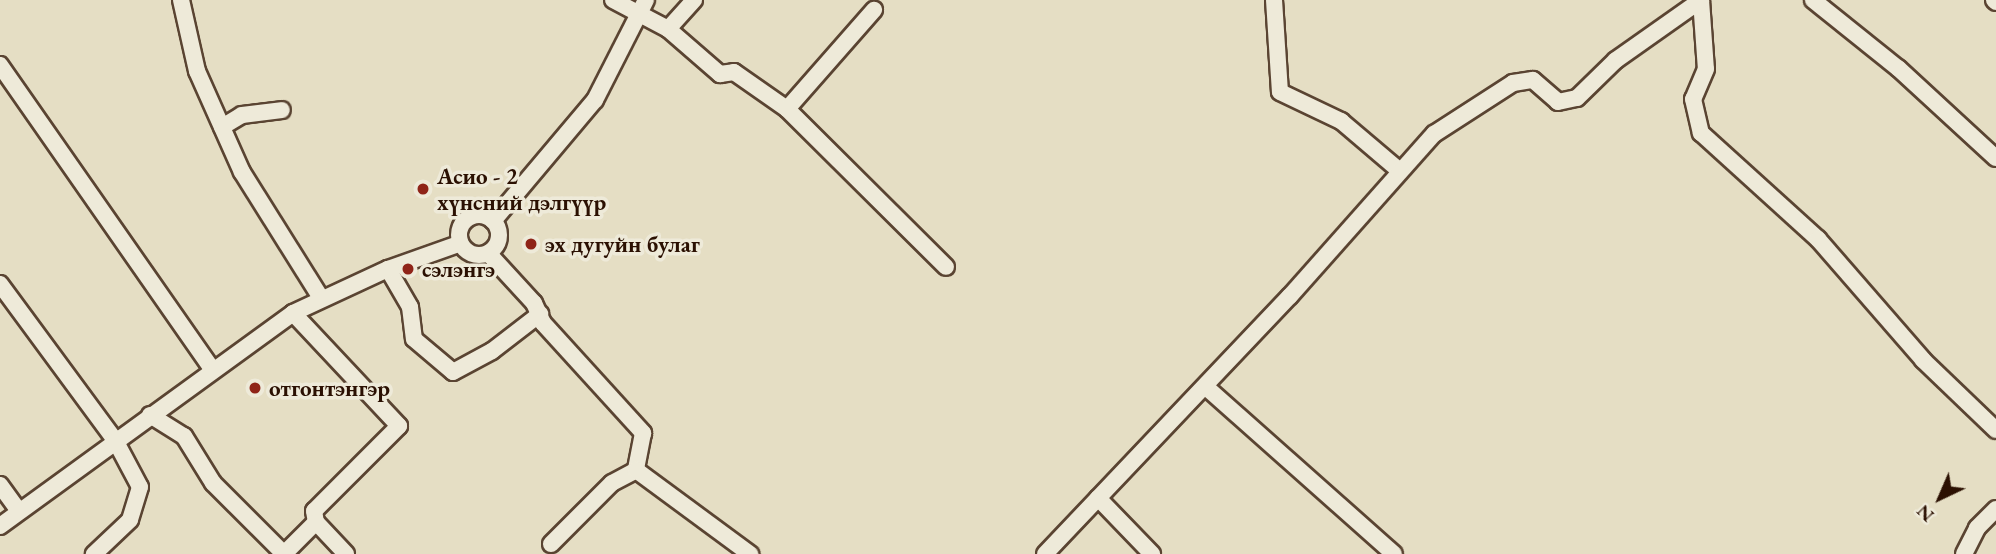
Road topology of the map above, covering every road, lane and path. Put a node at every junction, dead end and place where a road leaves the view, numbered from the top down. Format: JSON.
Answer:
{"nodes":[{"id":1,"x":181,"y":0,"type":"edge"},
{"id":2,"x":613,"y":0,"type":"edge"},
{"id":3,"x":694,"y":0,"type":"edge"},
{"id":4,"x":1275,"y":0,"type":"edge"},
{"id":5,"x":1701,"y":0,"type":"edge"},
{"id":6,"x":1813,"y":0,"type":"edge"},
{"id":7,"x":643,"y":7,"type":"edge"},
{"id":8,"x":874,"y":10,"type":"dead end"},
{"id":9,"x":668,"y":29,"type":"junction"},
{"id":10,"x":0,"y":65,"type":"edge"},
{"id":11,"x":787,"y":109,"type":"junction"},
{"id":12,"x":282,"y":110,"type":"dead end"},
{"id":13,"x":222,"y":127,"type":"junction"},
{"id":14,"x":1996,"y":158,"type":"edge"},
{"id":15,"x":1399,"y":171,"type":"junction"},
{"id":16,"x":493,"y":220,"type":"junction"},
{"id":17,"x":461,"y":243,"type":"junction"},
{"id":18,"x":488,"y":254,"type":"junction"},
{"id":19,"x":946,"y":267,"type":"dead end"},
{"id":20,"x":388,"y":269,"type":"junction"},
{"id":21,"x":0,"y":284,"type":"edge"},
{"id":22,"x":321,"y":298,"type":"junction"},
{"id":23,"x":293,"y":313,"type":"junction"},
{"id":24,"x":540,"y":314,"type":"junction"},
{"id":25,"x":213,"y":370,"type":"junction"},
{"id":26,"x":1206,"y":387,"type":"junction"},
{"id":27,"x":150,"y":415,"type":"junction"},
{"id":28,"x":1996,"y":430,"type":"edge"},
{"id":29,"x":116,"y":440,"type":"junction"},
{"id":30,"x":636,"y":470,"type":"junction"},
{"id":31,"x":0,"y":485,"type":"edge"},
{"id":32,"x":1098,"y":498,"type":"junction"},
{"id":33,"x":1996,"y":509,"type":"edge"},
{"id":34,"x":19,"y":511,"type":"junction"},
{"id":35,"x":316,"y":522,"type":"junction"},
{"id":36,"x":0,"y":526,"type":"edge"},
{"id":37,"x":726,"y":537,"type":"junction"},
{"id":38,"x":551,"y":544,"type":"dead end"},
{"id":39,"x":94,"y":554,"type":"edge"},
{"id":40,"x":284,"y":554,"type":"edge"},
{"id":41,"x":346,"y":554,"type":"edge"},
{"id":42,"x":720,"y":554,"type":"edge"},
{"id":43,"x":750,"y":554,"type":"edge"},
{"id":44,"x":1045,"y":554,"type":"edge"},
{"id":45,"x":1152,"y":554,"type":"edge"},
{"id":46,"x":1394,"y":554,"type":"edge"},
{"id":47,"x":1964,"y":554,"type":"edge"}],
"edges":[{"from":1,"to":13,"type":"street"},
{"from":2,"to":7,"type":"street"},
{"from":3,"to":9,"type":"street"},
{"from":4,"to":15,"type":"street"},
{"from":5,"to":15,"type":"street"},
{"from":5,"to":28,"type":"street"},
{"from":6,"to":14,"type":"street"},
{"from":7,"to":9,"type":"street"},
{"from":7,"to":16,"type":"street"},
{"from":8,"to":11,"type":"street"},
{"from":9,"to":11,"type":"street"},
{"from":10,"to":25,"type":"street"},
{"from":11,"to":19,"type":"street"},
{"from":12,"to":13,"type":"street"},
{"from":13,"to":22,"type":"street"},
{"from":15,"to":26,"type":"street"},
{"from":16,"to":17,"type":"street"},
{"from":16,"to":18,"type":"street"},
{"from":17,"to":18,"type":"street"},
{"from":17,"to":20,"type":"street"},
{"from":18,"to":24,"type":"street"},
{"from":20,"to":22,"type":"street"},
{"from":20,"to":24,"type":"street"},
{"from":21,"to":29,"type":"street"},
{"from":22,"to":23,"type":"street"},
{"from":23,"to":25,"type":"street"},
{"from":23,"to":35,"type":"street"},
{"from":24,"to":30,"type":"street"},
{"from":25,"to":27,"type":"street"},
{"from":26,"to":32,"type":"street"},
{"from":26,"to":46,"type":"street"},
{"from":27,"to":29,"type":"street"},
{"from":27,"to":40,"type":"street"},
{"from":29,"to":34,"type":"street"},
{"from":29,"to":39,"type":"street"},
{"from":30,"to":37,"type":"street"},
{"from":30,"to":38,"type":"street"},
{"from":31,"to":34,"type":"street"},
{"from":32,"to":44,"type":"street"},
{"from":32,"to":45,"type":"street"},
{"from":33,"to":47,"type":"street"},
{"from":34,"to":36,"type":"street"},
{"from":35,"to":40,"type":"street"},
{"from":35,"to":41,"type":"street"},
{"from":37,"to":42,"type":"street"},
{"from":37,"to":43,"type":"street"}]}
